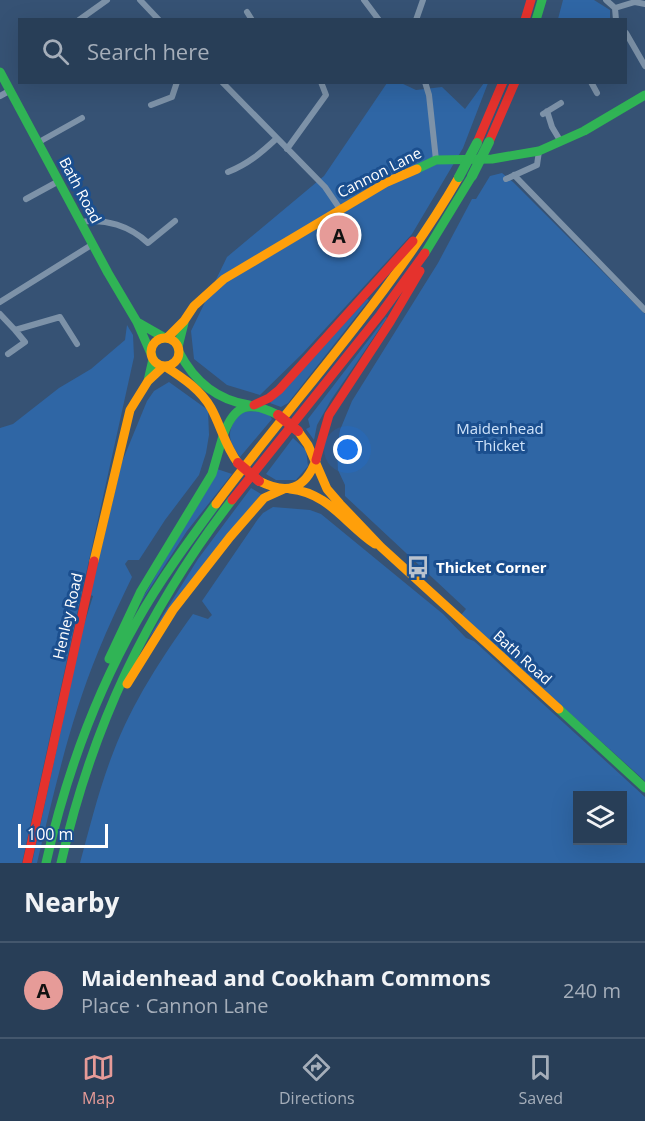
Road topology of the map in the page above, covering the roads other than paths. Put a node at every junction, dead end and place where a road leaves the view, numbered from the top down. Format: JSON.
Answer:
{"nodes":[{"id":1,"x":107,"y":0,"type":"edge"},
{"id":2,"x":140,"y":0,"type":"edge"},
{"id":3,"x":364,"y":0,"type":"edge"},
{"id":4,"x":423,"y":0,"type":"edge"},
{"id":5,"x":531,"y":0,"type":"edge"},
{"id":6,"x":542,"y":0,"type":"edge"},
{"id":7,"x":606,"y":0,"type":"edge"},
{"id":8,"x":645,"y":4,"type":"edge"},
{"id":9,"x":615,"y":8,"type":"junction"},
{"id":10,"x":247,"y":12,"type":"dead end"},
{"id":11,"x":82,"y":18,"type":"edge"},
{"id":12,"x":157,"y":18,"type":"edge"},
{"id":13,"x":251,"y":18,"type":"edge"},
{"id":14,"x":378,"y":18,"type":"edge"},
{"id":15,"x":417,"y":18,"type":"edge"},
{"id":16,"x":526,"y":18,"type":"edge"},
{"id":17,"x":537,"y":18,"type":"edge"},
{"id":18,"x":616,"y":18,"type":"edge"},
{"id":19,"x":627,"y":35,"type":"edge"},
{"id":20,"x":645,"y":64,"type":"edge"},
{"id":21,"x":0,"y":72,"type":"edge"},
{"id":22,"x":176,"y":84,"type":"edge"},
{"id":23,"x":224,"y":84,"type":"edge"},
{"id":24,"x":322,"y":84,"type":"edge"},
{"id":25,"x":426,"y":84,"type":"edge"},
{"id":26,"x":502,"y":84,"type":"edge"},
{"id":27,"x":514,"y":84,"type":"edge"},
{"id":28,"x":592,"y":84,"type":"edge"},
{"id":29,"x":11,"y":90,"type":"junction"},
{"id":30,"x":597,"y":93,"type":"dead end"},
{"id":31,"x":645,"y":95,"type":"edge"},
{"id":32,"x":0,"y":96,"type":"edge"},
{"id":33,"x":561,"y":103,"type":"dead end"},
{"id":34,"x":151,"y":105,"type":"dead end"},
{"id":35,"x":82,"y":118,"type":"dead end"},
{"id":36,"x":276,"y":139,"type":"junction"},
{"id":37,"x":39,"y":142,"type":"junction"},
{"id":38,"x":561,"y":142,"type":"junction"},
{"id":39,"x":287,"y":149,"type":"junction"},
{"id":40,"x":540,"y":151,"type":"junction"},
{"id":41,"x":436,"y":160,"type":"junction"},
{"id":42,"x":228,"y":172,"type":"dead end"},
{"id":43,"x":514,"y":175,"type":"junction"},
{"id":44,"x":506,"y":179,"type":"dead end"},
{"id":45,"x":59,"y":181,"type":"junction"},
{"id":46,"x":26,"y":200,"type":"dead end"},
{"id":47,"x":340,"y":209,"type":"junction"},
{"id":48,"x":440,"y":220,"type":"junction"},
{"id":49,"x":176,"y":221,"type":"dead end"},
{"id":50,"x":81,"y":222,"type":"junction"},
{"id":51,"x":93,"y":244,"type":"junction"},
{"id":52,"x":0,"y":302,"type":"edge"},
{"id":53,"x":645,"y":310,"type":"edge"},
{"id":54,"x":0,"y":314,"type":"edge"},
{"id":55,"x":184,"y":321,"type":"junction"},
{"id":56,"x":137,"y":322,"type":"junction"},
{"id":57,"x":15,"y":330,"type":"junction"},
{"id":58,"x":166,"y":338,"type":"junction"},
{"id":59,"x":77,"y":344,"type":"dead end"},
{"id":60,"x":179,"y":349,"type":"junction"},
{"id":61,"x":8,"y":354,"type":"dead end"},
{"id":62,"x":152,"y":358,"type":"junction"},
{"id":63,"x":165,"y":367,"type":"junction"},
{"id":64,"x":148,"y":381,"type":"junction"},
{"id":65,"x":251,"y":405,"type":"junction"},
{"id":66,"x":222,"y":436,"type":"junction"},
{"id":67,"x":316,"y":460,"type":"junction"},
{"id":68,"x":287,"y":489,"type":"junction"},
{"id":69,"x":381,"y":547,"type":"junction"},
{"id":70,"x":89,"y":720,"type":"junction"},
{"id":71,"x":94,"y":746,"type":"junction"},
{"id":72,"x":645,"y":788,"type":"edge"},
{"id":73,"x":27,"y":863,"type":"edge"},
{"id":74,"x":46,"y":863,"type":"edge"},
{"id":75,"x":61,"y":863,"type":"edge"}],
"edges":[{"from":1,"to":11,"type":"street"},
{"from":2,"to":12,"type":"street"},
{"from":3,"to":14,"type":"street"},
{"from":4,"to":15,"type":"street"},
{"from":5,"to":16,"type":"main road"},
{"from":6,"to":17,"type":"main road"},
{"from":7,"to":9,"type":"street"},
{"from":8,"to":9,"type":"street"},
{"from":9,"to":18,"type":"street"},
{"from":10,"to":13,"type":"street"},
{"from":19,"to":20,"type":"street"},
{"from":21,"to":29,"type":"main road","name":"Bath Road"},
{"from":22,"to":34,"type":"street"},
{"from":23,"to":36,"type":"street"},
{"from":24,"to":39,"type":"street"},
{"from":25,"to":41,"type":"street"},
{"from":26,"to":48,"type":"main road","bridge":true},
{"from":27,"to":48,"type":"main road","bridge":true},
{"from":28,"to":30,"type":"street"},
{"from":29,"to":32,"type":"street"},
{"from":29,"to":37,"type":"main road","name":"Bath Road"},
{"from":31,"to":38,"type":"main road","name":"Cannon Lane"},
{"from":33,"to":38,"type":"street"},
{"from":35,"to":37,"type":"street"},
{"from":36,"to":39,"type":"street"},
{"from":36,"to":42,"type":"street"},
{"from":37,"to":45,"type":"main road","name":"Bath Road"},
{"from":38,"to":40,"type":"main road","name":"Cannon Lane"},
{"from":39,"to":47,"type":"street"},
{"from":40,"to":41,"type":"main road","name":"Cannon Lane"},
{"from":40,"to":43,"type":"street"},
{"from":41,"to":47,"type":"main road","name":"Cannon Lane"},
{"from":43,"to":44,"type":"street"},
{"from":43,"to":53,"type":"street"},
{"from":45,"to":46,"type":"street"},
{"from":45,"to":50,"type":"main road","name":"Bath Road"},
{"from":47,"to":55,"type":"main road","name":"Cannon Lane"},
{"from":48,"to":65,"type":"main road"},
{"from":48,"to":67,"type":"main road"},
{"from":48,"to":70,"type":"main road"},
{"from":48,"to":71,"type":"main road"},
{"from":49,"to":50,"type":"street"},
{"from":50,"to":51,"type":"main road","name":"Bath Road"},
{"from":51,"to":52,"type":"street"},
{"from":51,"to":56,"type":"main road","name":"Bath Road"},
{"from":54,"to":57,"type":"street"},
{"from":55,"to":58,"type":"main road","name":"Cannon Lane"},
{"from":55,"to":60,"type":"main road","name":"Cannon Lane"},
{"from":56,"to":58,"type":"main road"},
{"from":56,"to":62,"type":"main road","name":"Bath Road"},
{"from":57,"to":59,"type":"street"},
{"from":57,"to":61,"type":"street"},
{"from":58,"to":60,"type":"main road"},
{"from":58,"to":62,"type":"main road"},
{"from":60,"to":63,"type":"main road"},
{"from":60,"to":65,"type":"main road"},
{"from":62,"to":63,"type":"main road"},
{"from":62,"to":64,"type":"main road","name":"Henley Road"},
{"from":63,"to":64,"type":"main road","name":"Henley Road"},
{"from":63,"to":66,"type":"main road"},
{"from":64,"to":73,"type":"main road","name":"Henley Road"},
{"from":65,"to":66,"type":"main road"},
{"from":65,"to":67,"type":"main road","bridge":true},
{"from":66,"to":68,"type":"main road","bridge":true},
{"from":66,"to":70,"type":"main road"},
{"from":67,"to":68,"type":"main road"},
{"from":67,"to":69,"type":"main road","name":"Bath Road"},
{"from":68,"to":69,"type":"main road","name":"Bath Road"},
{"from":68,"to":71,"type":"main road"},
{"from":69,"to":72,"type":"main road","name":"Bath Road"},
{"from":70,"to":74,"type":"main road"},
{"from":71,"to":75,"type":"main road"}]}
